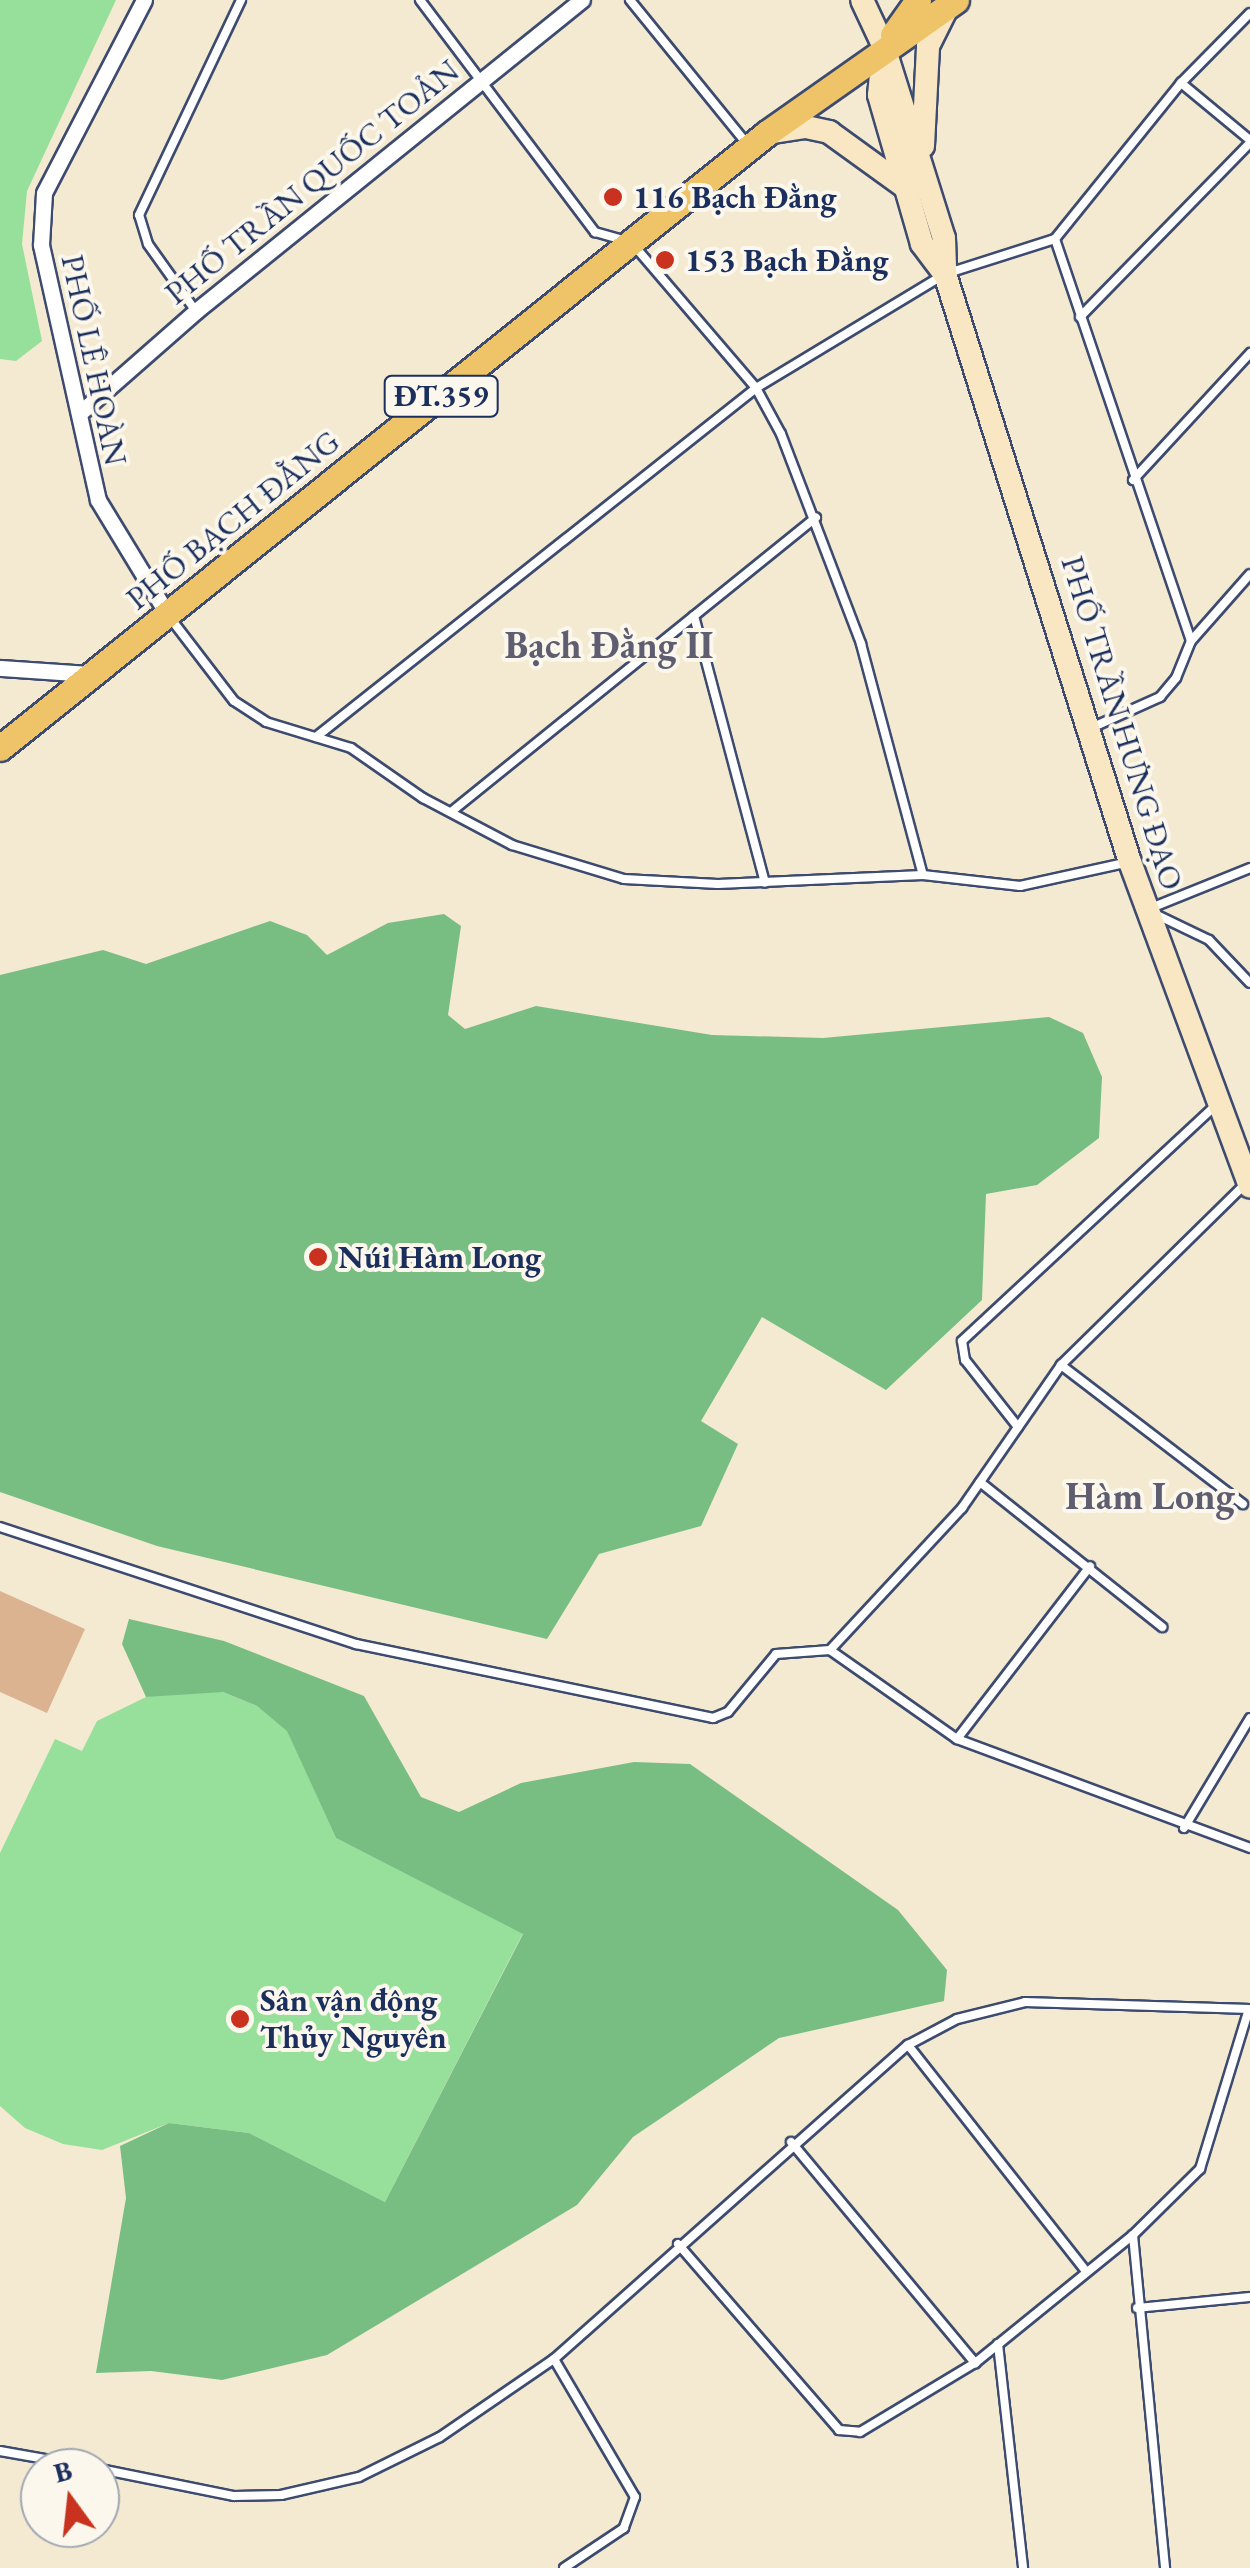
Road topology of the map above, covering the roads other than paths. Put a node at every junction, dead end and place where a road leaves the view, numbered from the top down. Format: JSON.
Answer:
{"nodes":[{"id":1,"x":144,"y":0,"type":"edge"},
{"id":2,"x":241,"y":0,"type":"edge"},
{"id":3,"x":420,"y":0,"type":"edge"},
{"id":4,"x":582,"y":0,"type":"edge"},
{"id":5,"x":630,"y":0,"type":"edge"},
{"id":6,"x":862,"y":0,"type":"edge"},
{"id":7,"x":918,"y":0,"type":"edge"},
{"id":8,"x":952,"y":4,"type":"edge"},
{"id":9,"x":1250,"y":13,"type":"edge"},
{"id":10,"x":884,"y":47,"type":"junction"},
{"id":11,"x":481,"y":79,"type":"junction"},
{"id":12,"x":1181,"y":82,"type":"junction"},
{"id":13,"x":758,"y":140,"type":"junction"},
{"id":14,"x":1250,"y":142,"type":"edge"},
{"id":15,"x":914,"y":180,"type":"junction"},
{"id":16,"x":1055,"y":238,"type":"junction"},
{"id":17,"x":631,"y":242,"type":"junction"},
{"id":18,"x":944,"y":274,"type":"junction"},
{"id":19,"x":196,"y":311,"type":"junction"},
{"id":20,"x":1080,"y":317,"type":"junction"},
{"id":21,"x":1250,"y":353,"type":"edge"},
{"id":22,"x":756,"y":388,"type":"junction"},
{"id":23,"x":81,"y":412,"type":"junction"},
{"id":24,"x":1133,"y":480,"type":"junction"},
{"id":25,"x":816,"y":518,"type":"junction"},
{"id":26,"x":1250,"y":574,"type":"edge"},
{"id":27,"x":168,"y":615,"type":"junction"},
{"id":28,"x":694,"y":616,"type":"junction"},
{"id":29,"x":1191,"y":641,"type":"junction"},
{"id":30,"x":0,"y":668,"type":"edge"},
{"id":31,"x":89,"y":674,"type":"junction"},
{"id":32,"x":1090,"y":729,"type":"junction"},
{"id":33,"x":316,"y":738,"type":"junction"},
{"id":34,"x":0,"y":748,"type":"edge"},
{"id":35,"x":451,"y":812,"type":"junction"},
{"id":36,"x":1130,"y":862,"type":"junction"},
{"id":37,"x":1250,"y":868,"type":"edge"},
{"id":38,"x":923,"y":875,"type":"junction"},
{"id":39,"x":765,"y":882,"type":"junction"},
{"id":40,"x":1146,"y":910,"type":"junction"},
{"id":41,"x":1250,"y":983,"type":"edge"},
{"id":42,"x":1219,"y":1102,"type":"junction"},
{"id":43,"x":1249,"y":1184,"type":"edge"},
{"id":44,"x":1061,"y":1365,"type":"junction"},
{"id":45,"x":1018,"y":1427,"type":"junction"},
{"id":46,"x":980,"y":1482,"type":"junction"},
{"id":47,"x":1243,"y":1504,"type":"dead end"},
{"id":48,"x":0,"y":1527,"type":"edge"},
{"id":49,"x":1090,"y":1566,"type":"junction"},
{"id":50,"x":1162,"y":1627,"type":"dead end"},
{"id":51,"x":830,"y":1650,"type":"junction"},
{"id":52,"x":1250,"y":1718,"type":"edge"},
{"id":53,"x":957,"y":1739,"type":"junction"},
{"id":54,"x":1184,"y":1828,"type":"junction"},
{"id":55,"x":1250,"y":1848,"type":"edge"},
{"id":56,"x":1249,"y":2009,"type":"edge"},
{"id":57,"x":908,"y":2044,"type":"junction"},
{"id":58,"x":791,"y":2142,"type":"junction"},
{"id":59,"x":1132,"y":2235,"type":"junction"},
{"id":60,"x":678,"y":2244,"type":"junction"},
{"id":61,"x":1086,"y":2271,"type":"junction"},
{"id":62,"x":1250,"y":2297,"type":"edge"},
{"id":63,"x":1137,"y":2308,"type":"junction"},
{"id":64,"x":998,"y":2344,"type":"junction"},
{"id":65,"x":554,"y":2359,"type":"junction"},
{"id":66,"x":975,"y":2363,"type":"junction"},
{"id":67,"x":120,"y":2473,"type":"edge"},
{"id":68,"x":564,"y":2568,"type":"edge"},
{"id":69,"x":1023,"y":2568,"type":"edge"},
{"id":70,"x":1165,"y":2568,"type":"edge"}],
"edges":[{"from":1,"to":23,"type":"street","name":"PHỐ LÊ HOÀN"},
{"from":2,"to":19,"type":"lane"},
{"from":3,"to":11,"type":"lane"},
{"from":4,"to":11,"type":"street","name":"PHỐ TRẦN QUỐC TOẢN"},
{"from":5,"to":13,"type":"lane"},
{"from":6,"to":10,"type":"street"},
{"from":7,"to":10,"type":"main road","number":"ĐT.359"},
{"from":8,"to":10,"type":"main road","number":"ĐT.359"},
{"from":8,"to":15,"type":"street"},
{"from":9,"to":12,"type":"lane"},
{"from":10,"to":13,"type":"main road","name":"PHỐ BẠCH ĐẰNG","number":"ĐT.359"},
{"from":10,"to":15,"type":"street","name":"PHỐ TRẦN HƯNG ĐẠO"},
{"from":11,"to":17,"type":"lane"},
{"from":11,"to":19,"type":"street","name":"PHỐ TRẦN QUỐC TOẢN"},
{"from":12,"to":14,"type":"lane"},
{"from":12,"to":16,"type":"lane"},
{"from":13,"to":15,"type":"street"},
{"from":13,"to":17,"type":"main road","name":"PHỐ BẠCH ĐẰNG","number":"ĐT.359"},
{"from":14,"to":20,"type":"lane"},
{"from":15,"to":18,"type":"street","name":"PHỐ TRẦN HƯNG ĐẠO"},
{"from":16,"to":18,"type":"lane"},
{"from":16,"to":20,"type":"lane"},
{"from":17,"to":22,"type":"lane"},
{"from":17,"to":27,"type":"main road","name":"PHỐ BẠCH ĐẰNG","number":"ĐT.359"},
{"from":18,"to":22,"type":"lane"},
{"from":18,"to":32,"type":"street","name":"PHỐ TRẦN HƯNG ĐẠO"},
{"from":19,"to":23,"type":"street","name":"PHỐ TRẦN QUỐC TOẢN"},
{"from":20,"to":24,"type":"lane"},
{"from":21,"to":24,"type":"lane"},
{"from":22,"to":25,"type":"lane"},
{"from":22,"to":33,"type":"lane"},
{"from":23,"to":27,"type":"street","name":"PHỐ LÊ HOÀN"},
{"from":24,"to":29,"type":"lane"},
{"from":25,"to":28,"type":"lane"},
{"from":25,"to":38,"type":"lane"},
{"from":26,"to":29,"type":"lane"},
{"from":27,"to":31,"type":"main road","name":"PHỐ BẠCH ĐẰNG","number":"ĐT.359"},
{"from":27,"to":33,"type":"lane"},
{"from":28,"to":35,"type":"lane"},
{"from":28,"to":39,"type":"lane"},
{"from":29,"to":32,"type":"lane"},
{"from":30,"to":31,"type":"street"},
{"from":31,"to":34,"type":"main road","name":"PHỐ BẠCH ĐẰNG","number":"ĐT.359"},
{"from":32,"to":36,"type":"street","name":"PHỐ TRẦN HƯNG ĐẠO"},
{"from":33,"to":35,"type":"lane"},
{"from":35,"to":39,"type":"lane"},
{"from":36,"to":38,"type":"lane"},
{"from":36,"to":40,"type":"street","name":"PHỐ TRẦN HƯNG ĐẠO"},
{"from":37,"to":40,"type":"lane"},
{"from":38,"to":39,"type":"lane"},
{"from":40,"to":41,"type":"lane"},
{"from":40,"to":42,"type":"street","name":"PHỐ TRẦN HƯNG ĐẠO"},
{"from":42,"to":43,"type":"street","name":"PHỐ TRẦN HƯNG ĐẠO"},
{"from":42,"to":45,"type":"lane"},
{"from":43,"to":44,"type":"lane"},
{"from":44,"to":45,"type":"lane"},
{"from":44,"to":47,"type":"lane"},
{"from":45,"to":46,"type":"lane"},
{"from":46,"to":49,"type":"lane"},
{"from":46,"to":51,"type":"lane"},
{"from":48,"to":51,"type":"lane"},
{"from":49,"to":50,"type":"lane"},
{"from":49,"to":53,"type":"lane"},
{"from":51,"to":53,"type":"lane"},
{"from":52,"to":54,"type":"lane"},
{"from":53,"to":54,"type":"lane"},
{"from":54,"to":55,"type":"lane"},
{"from":56,"to":57,"type":"lane"},
{"from":56,"to":59,"type":"lane"},
{"from":57,"to":58,"type":"lane"},
{"from":57,"to":61,"type":"lane"},
{"from":58,"to":60,"type":"lane"},
{"from":58,"to":66,"type":"lane"},
{"from":59,"to":61,"type":"lane"},
{"from":59,"to":63,"type":"lane"},
{"from":60,"to":65,"type":"lane"},
{"from":60,"to":66,"type":"lane"},
{"from":61,"to":64,"type":"lane"},
{"from":62,"to":63,"type":"lane"},
{"from":63,"to":70,"type":"lane"},
{"from":64,"to":66,"type":"lane"},
{"from":64,"to":69,"type":"lane"},
{"from":65,"to":67,"type":"lane"},
{"from":65,"to":68,"type":"lane"}]}
